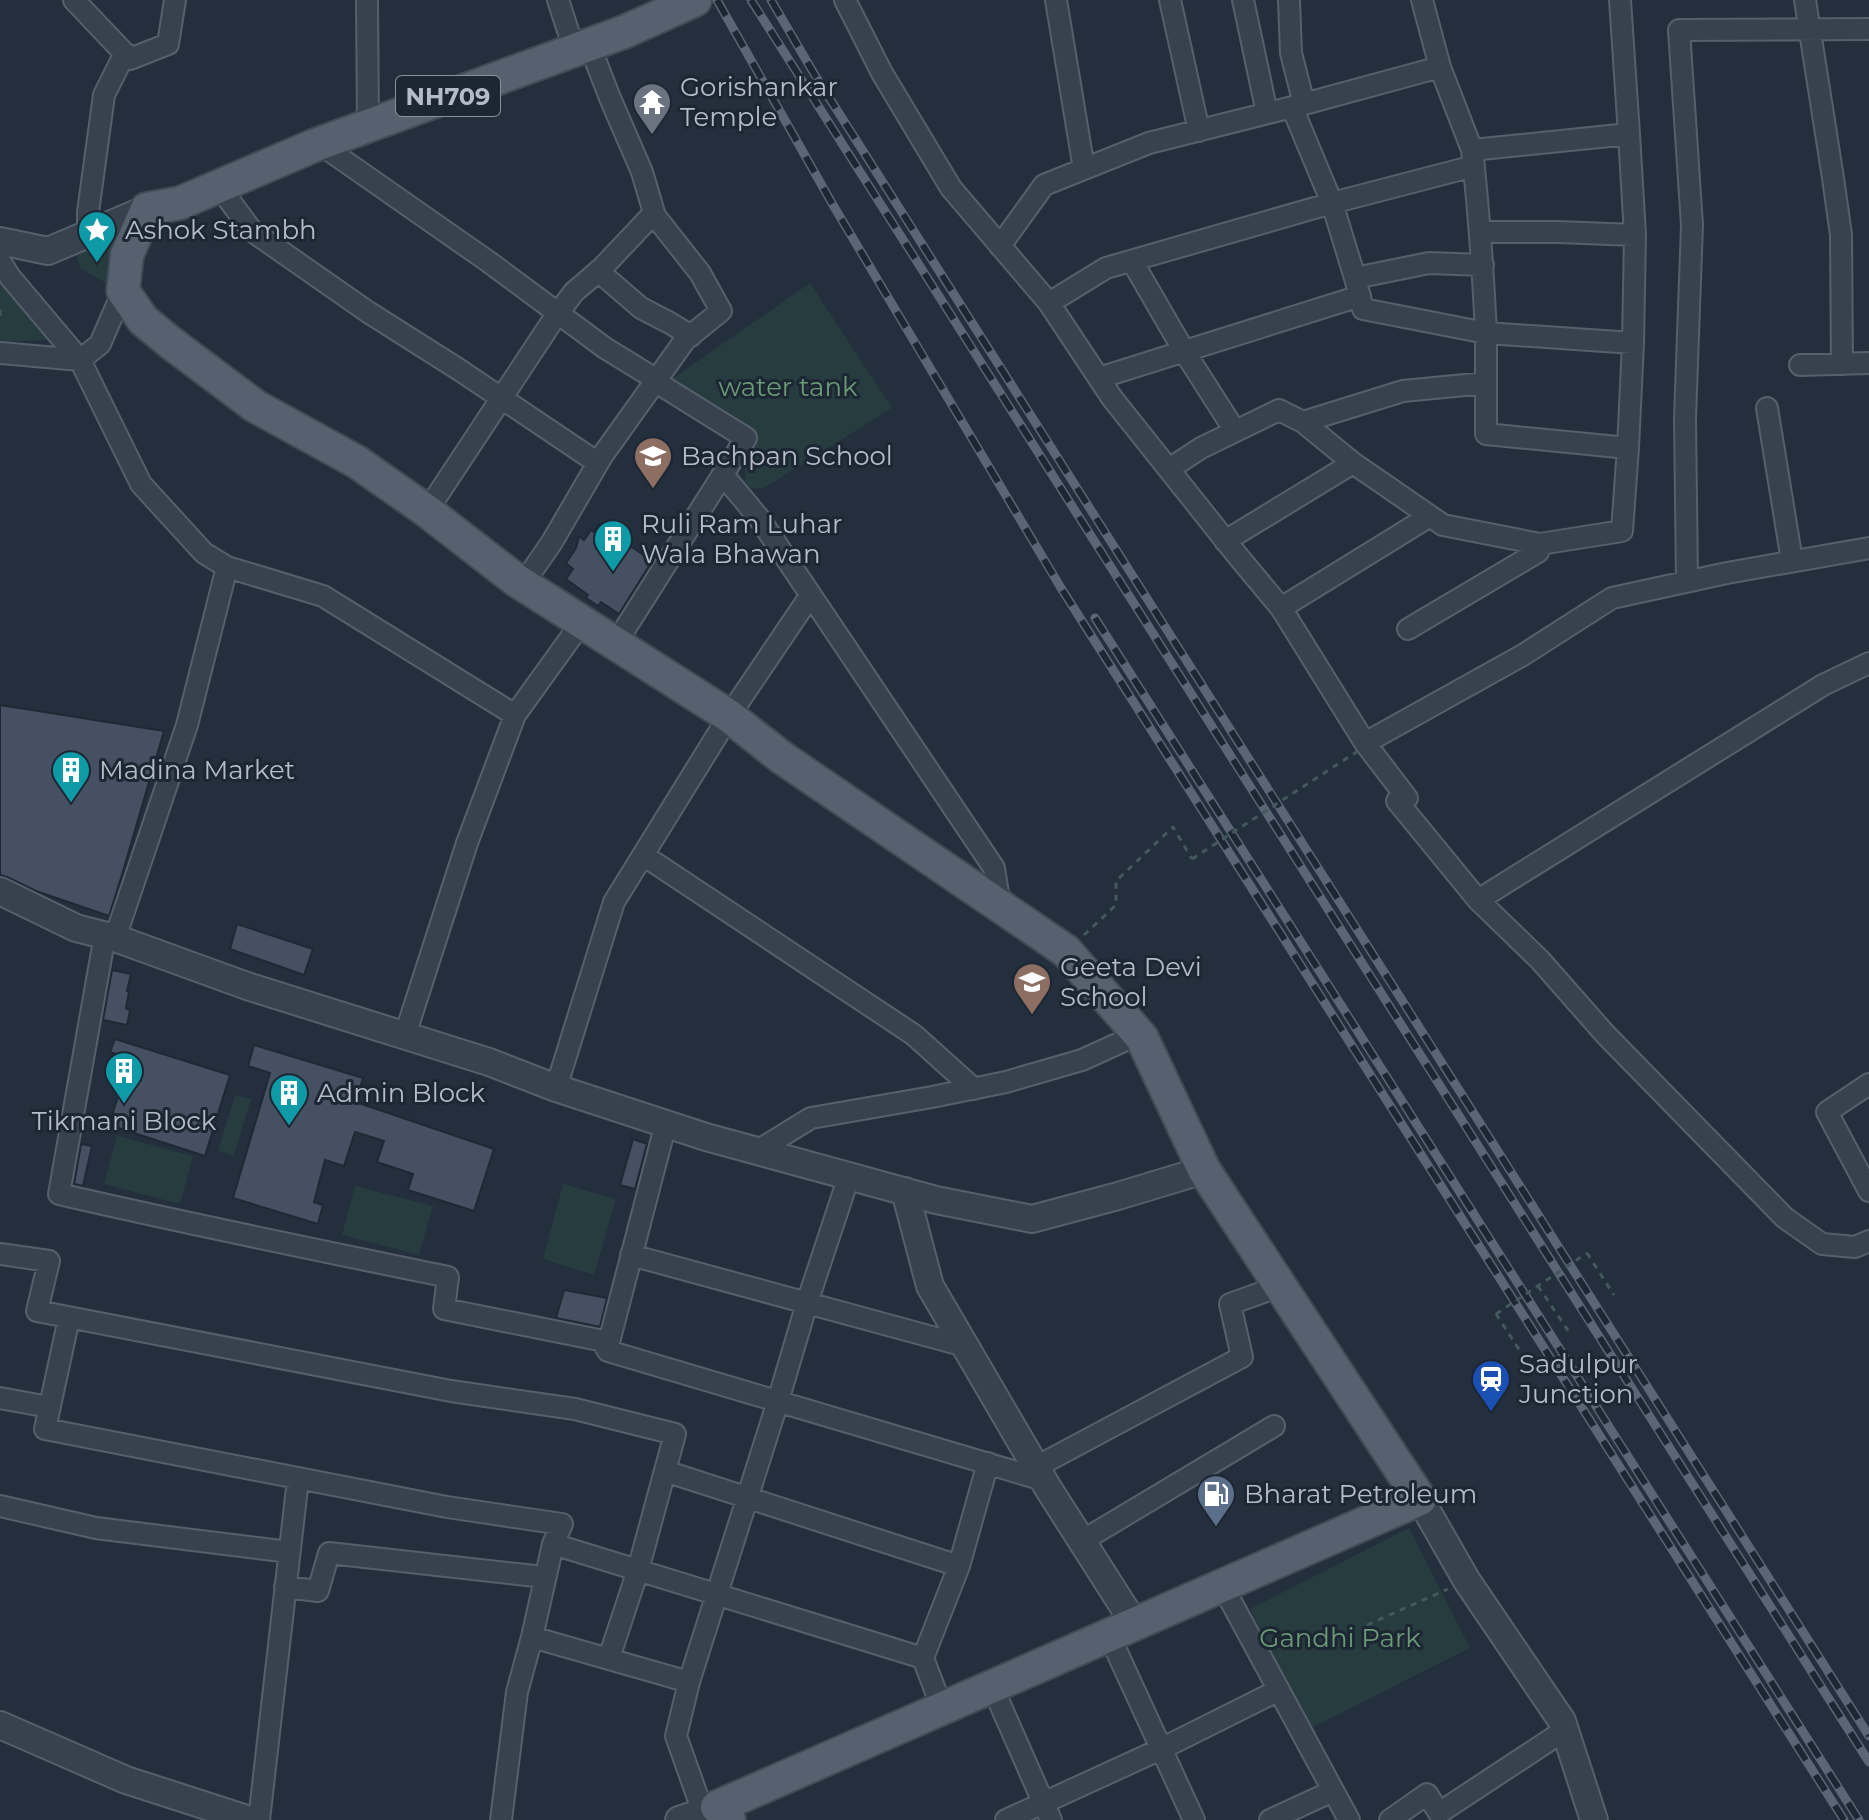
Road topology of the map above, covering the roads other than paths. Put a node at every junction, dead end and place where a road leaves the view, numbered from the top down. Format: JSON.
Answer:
{"nodes":[{"id":1,"x":74,"y":0,"type":"edge"},
{"id":2,"x":175,"y":0,"type":"edge"},
{"id":3,"x":367,"y":0,"type":"edge"},
{"id":4,"x":558,"y":0,"type":"edge"},
{"id":5,"x":695,"y":0,"type":"edge"},
{"id":6,"x":845,"y":0,"type":"edge"},
{"id":7,"x":1056,"y":0,"type":"edge"},
{"id":8,"x":1170,"y":0,"type":"edge"},
{"id":9,"x":1243,"y":0,"type":"edge"},
{"id":10,"x":1289,"y":0,"type":"edge"},
{"id":11,"x":1422,"y":0,"type":"edge"},
{"id":12,"x":1620,"y":0,"type":"edge"},
{"id":13,"x":1805,"y":0,"type":"edge"},
{"id":14,"x":1869,"y":29,"type":"edge"},
{"id":15,"x":1810,"y":30,"type":"junction"},
{"id":16,"x":581,"y":47,"type":"junction"},
{"id":17,"x":125,"y":53,"type":"junction"},
{"id":18,"x":1440,"y":67,"type":"junction"},
{"id":19,"x":1298,"y":106,"type":"junction"},
{"id":20,"x":1267,"y":113,"type":"junction"},
{"id":21,"x":368,"y":126,"type":"junction"},
{"id":22,"x":1199,"y":131,"type":"junction"},
{"id":23,"x":1629,"y":134,"type":"junction"},
{"id":24,"x":320,"y":144,"type":"junction"},
{"id":25,"x":1473,"y":158,"type":"junction"},
{"id":26,"x":1084,"y":169,"type":"junction"},
{"id":27,"x":210,"y":189,"type":"junction"},
{"id":28,"x":1332,"y":203,"type":"junction"},
{"id":29,"x":147,"y":209,"type":"junction"},
{"id":30,"x":654,"y":213,"type":"junction"},
{"id":31,"x":1481,"y":232,"type":"junction"},
{"id":32,"x":88,"y":234,"type":"junction"},
{"id":33,"x":1635,"y":235,"type":"junction"},
{"id":34,"x":0,"y":241,"type":"edge"},
{"id":35,"x":1000,"y":246,"type":"junction"},
{"id":36,"x":0,"y":261,"type":"edge"},
{"id":37,"x":1132,"y":261,"type":"junction"},
{"id":38,"x":1483,"y":265,"type":"junction"},
{"id":39,"x":598,"y":271,"type":"junction"},
{"id":40,"x":1357,"y":287,"type":"junction"},
{"id":41,"x":123,"y":291,"type":"junction"},
{"id":42,"x":1049,"y":303,"type":"junction"},
{"id":43,"x":557,"y":314,"type":"junction"},
{"id":44,"x":1486,"y":333,"type":"junction"},
{"id":45,"x":691,"y":336,"type":"junction"},
{"id":46,"x":1633,"y":343,"type":"junction"},
{"id":47,"x":1184,"y":351,"type":"junction"},
{"id":48,"x":0,"y":353,"type":"edge"},
{"id":49,"x":80,"y":360,"type":"junction"},
{"id":50,"x":1869,"y":363,"type":"edge"},
{"id":51,"x":1842,"y":364,"type":"junction"},
{"id":52,"x":1800,"y":365,"type":"dead end"},
{"id":53,"x":1099,"y":378,"type":"junction"},
{"id":54,"x":656,"y":381,"type":"junction"},
{"id":55,"x":1486,"y":383,"type":"junction"},
{"id":56,"x":501,"y":398,"type":"junction"},
{"id":57,"x":1767,"y":408,"type":"dead end"},
{"id":58,"x":1303,"y":422,"type":"junction"},
{"id":59,"x":1235,"y":431,"type":"junction"},
{"id":60,"x":1628,"y":448,"type":"junction"},
{"id":61,"x":598,"y":463,"type":"junction"},
{"id":62,"x":1353,"y":463,"type":"junction"},
{"id":63,"x":1169,"y":469,"type":"junction"},
{"id":64,"x":723,"y":475,"type":"junction"},
{"id":65,"x":427,"y":511,"type":"junction"},
{"id":66,"x":1430,"y":516,"type":"junction"},
{"id":67,"x":1225,"y":541,"type":"junction"},
{"id":68,"x":1540,"y":544,"type":"junction"},
{"id":69,"x":1869,"y":548,"type":"edge"},
{"id":70,"x":1792,"y":561,"type":"junction"},
{"id":71,"x":227,"y":567,"type":"junction"},
{"id":72,"x":1687,"y":581,"type":"junction"},
{"id":73,"x":523,"y":584,"type":"junction"},
{"id":74,"x":810,"y":596,"type":"junction"},
{"id":75,"x":1281,"y":608,"type":"junction"},
{"id":76,"x":582,"y":622,"type":"junction"},
{"id":77,"x":1408,"y":629,"type":"dead end"},
{"id":78,"x":616,"y":643,"type":"junction"},
{"id":79,"x":1869,"y":663,"type":"edge"},
{"id":80,"x":515,"y":715,"type":"junction"},
{"id":81,"x":729,"y":716,"type":"junction"},
{"id":82,"x":1363,"y":746,"type":"junction"},
{"id":83,"x":643,"y":855,"type":"junction"},
{"id":84,"x":0,"y":891,"type":"edge"},
{"id":85,"x":1478,"y":900,"type":"junction"},
{"id":86,"x":1000,"y":906,"type":"junction"},
{"id":87,"x":110,"y":936,"type":"junction"},
{"id":88,"x":1139,"y":1034,"type":"junction"},
{"id":89,"x":405,"y":1035,"type":"junction"},
{"id":90,"x":1869,"y":1084,"type":"edge"},
{"id":91,"x":556,"y":1088,"type":"junction"},
{"id":92,"x":974,"y":1089,"type":"junction"},
{"id":93,"x":666,"y":1123,"type":"junction"},
{"id":94,"x":757,"y":1151,"type":"junction"},
{"id":95,"x":1204,"y":1170,"type":"junction"},
{"id":96,"x":849,"y":1176,"type":"junction"},
{"id":97,"x":905,"y":1191,"type":"junction"},
{"id":98,"x":1869,"y":1191,"type":"edge"},
{"id":99,"x":1869,"y":1241,"type":"edge"},
{"id":100,"x":0,"y":1254,"type":"edge"},
{"id":101,"x":631,"y":1255,"type":"junction"},
{"id":102,"x":1280,"y":1286,"type":"junction"},
{"id":103,"x":807,"y":1303,"type":"junction"},
{"id":104,"x":69,"y":1318,"type":"junction"},
{"id":105,"x":602,"y":1341,"type":"junction"},
{"id":106,"x":965,"y":1346,"type":"junction"},
{"id":107,"x":0,"y":1398,"type":"edge"},
{"id":108,"x":778,"y":1401,"type":"junction"},
{"id":109,"x":49,"y":1407,"type":"junction"},
{"id":110,"x":1274,"y":1426,"type":"dead end"},
{"id":111,"x":988,"y":1463,"type":"junction"},
{"id":112,"x":665,"y":1471,"type":"junction"},
{"id":113,"x":1039,"y":1473,"type":"junction"},
{"id":114,"x":298,"y":1479,"type":"junction"},
{"id":115,"x":748,"y":1497,"type":"junction"},
{"id":116,"x":1420,"y":1499,"type":"junction"},
{"id":117,"x":0,"y":1506,"type":"edge"},
{"id":118,"x":1082,"y":1541,"type":"junction"},
{"id":119,"x":553,"y":1544,"type":"junction"},
{"id":120,"x":289,"y":1552,"type":"junction"},
{"id":121,"x":959,"y":1566,"type":"junction"},
{"id":122,"x":638,"y":1570,"type":"junction"},
{"id":123,"x":544,"y":1577,"type":"junction"},
{"id":124,"x":1222,"y":1585,"type":"junction"},
{"id":125,"x":285,"y":1587,"type":"junction"},
{"id":126,"x":717,"y":1593,"type":"junction"},
{"id":127,"x":1122,"y":1629,"type":"junction"},
{"id":128,"x":532,"y":1637,"type":"junction"},
{"id":129,"x":609,"y":1658,"type":"junction"},
{"id":130,"x":923,"y":1658,"type":"junction"},
{"id":131,"x":689,"y":1682,"type":"junction"},
{"id":132,"x":992,"y":1686,"type":"junction"},
{"id":133,"x":1279,"y":1690,"type":"junction"},
{"id":134,"x":942,"y":1708,"type":"junction"},
{"id":135,"x":0,"y":1725,"type":"edge"},
{"id":136,"x":1565,"y":1730,"type":"junction"},
{"id":137,"x":1161,"y":1749,"type":"junction"},
{"id":138,"x":1333,"y":1791,"type":"junction"},
{"id":139,"x":1047,"y":1811,"type":"edge"},
{"id":140,"x":707,"y":1815,"type":"edge"},
{"id":141,"x":250,"y":1820,"type":"edge"},
{"id":142,"x":259,"y":1820,"type":"edge"},
{"id":143,"x":501,"y":1820,"type":"edge"},
{"id":144,"x":1006,"y":1820,"type":"edge"},
{"id":145,"x":1194,"y":1820,"type":"edge"},
{"id":146,"x":1270,"y":1820,"type":"edge"},
{"id":147,"x":1349,"y":1820,"type":"edge"},
{"id":148,"x":1390,"y":1820,"type":"edge"},
{"id":149,"x":1594,"y":1820,"type":"edge"}],
"edges":[{"from":1,"to":17,"type":"street"},
{"from":2,"to":17,"type":"street"},
{"from":3,"to":21,"type":"street"},
{"from":4,"to":16,"type":"street"},
{"from":5,"to":16,"type":"main road","number":"NH709"},
{"from":6,"to":35,"type":"street"},
{"from":7,"to":26,"type":"street"},
{"from":8,"to":22,"type":"street"},
{"from":9,"to":20,"type":"street"},
{"from":10,"to":19,"type":"street"},
{"from":11,"to":18,"type":"street"},
{"from":12,"to":23,"type":"street"},
{"from":13,"to":15,"type":"street"},
{"from":14,"to":15,"type":"street"},
{"from":15,"to":51,"type":"street"},
{"from":15,"to":72,"type":"street"},
{"from":16,"to":21,"type":"main road","number":"NH709"},
{"from":16,"to":30,"type":"street"},
{"from":17,"to":32,"type":"street"},
{"from":18,"to":19,"type":"street"},
{"from":18,"to":25,"type":"street"},
{"from":19,"to":20,"type":"street"},
{"from":19,"to":28,"type":"street"},
{"from":20,"to":22,"type":"street"},
{"from":21,"to":24,"type":"main road","number":"NH709"},
{"from":22,"to":26,"type":"street"},
{"from":23,"to":25,"type":"street"},
{"from":23,"to":33,"type":"street"},
{"from":24,"to":27,"type":"main road","number":"NH709"},
{"from":24,"to":43,"type":"street"},
{"from":25,"to":28,"type":"street"},
{"from":25,"to":31,"type":"street"},
{"from":26,"to":35,"type":"street"},
{"from":27,"to":29,"type":"main road"},
{"from":27,"to":56,"type":"street"},
{"from":28,"to":37,"type":"street"},
{"from":28,"to":40,"type":"street"},
{"from":29,"to":32,"type":"street"},
{"from":29,"to":41,"type":"main road"},
{"from":30,"to":39,"type":"street"},
{"from":30,"to":45,"type":"street"},
{"from":31,"to":33,"type":"street"},
{"from":31,"to":38,"type":"street"},
{"from":32,"to":34,"type":"street"},
{"from":33,"to":46,"type":"street"},
{"from":35,"to":42,"type":"street"},
{"from":36,"to":49,"type":"street"},
{"from":37,"to":42,"type":"street"},
{"from":37,"to":47,"type":"street"},
{"from":38,"to":40,"type":"street"},
{"from":38,"to":44,"type":"street"},
{"from":39,"to":43,"type":"street"},
{"from":39,"to":45,"type":"street"},
{"from":40,"to":44,"type":"street"},
{"from":40,"to":47,"type":"street"},
{"from":41,"to":49,"type":"street"},
{"from":41,"to":65,"type":"main road"},
{"from":42,"to":53,"type":"street"},
{"from":43,"to":54,"type":"street"},
{"from":43,"to":56,"type":"street"},
{"from":44,"to":46,"type":"street"},
{"from":44,"to":55,"type":"street"},
{"from":45,"to":54,"type":"street"},
{"from":46,"to":60,"type":"street"},
{"from":47,"to":53,"type":"street"},
{"from":47,"to":59,"type":"street"},
{"from":48,"to":49,"type":"street"},
{"from":49,"to":71,"type":"street"},
{"from":50,"to":51,"type":"street"},
{"from":51,"to":52,"type":"street"},
{"from":53,"to":63,"type":"street"},
{"from":54,"to":61,"type":"street"},
{"from":54,"to":64,"type":"street"},
{"from":55,"to":58,"type":"street"},
{"from":55,"to":60,"type":"street"},
{"from":56,"to":61,"type":"street"},
{"from":56,"to":65,"type":"street"},
{"from":57,"to":70,"type":"street"},
{"from":58,"to":59,"type":"street"},
{"from":58,"to":62,"type":"street"},
{"from":59,"to":63,"type":"street"},
{"from":60,"to":68,"type":"street"},
{"from":61,"to":73,"type":"street"},
{"from":62,"to":66,"type":"street"},
{"from":62,"to":67,"type":"street"},
{"from":63,"to":67,"type":"street"},
{"from":64,"to":74,"type":"street"},
{"from":64,"to":78,"type":"street"},
{"from":65,"to":73,"type":"main road"},
{"from":66,"to":68,"type":"street"},
{"from":66,"to":75,"type":"street"},
{"from":67,"to":75,"type":"street"},
{"from":68,"to":77,"type":"street"},
{"from":69,"to":70,"type":"street"},
{"from":70,"to":72,"type":"street"},
{"from":71,"to":80,"type":"street"},
{"from":71,"to":87,"type":"street"},
{"from":72,"to":82,"type":"street"},
{"from":73,"to":76,"type":"main road"},
{"from":74,"to":81,"type":"street"},
{"from":74,"to":86,"type":"street"},
{"from":75,"to":82,"type":"street"},
{"from":76,"to":78,"type":"main road"},
{"from":76,"to":80,"type":"street"},
{"from":78,"to":81,"type":"main road"},
{"from":79,"to":85,"type":"street"},
{"from":80,"to":89,"type":"street"},
{"from":81,"to":83,"type":"street"},
{"from":81,"to":86,"type":"main road"},
{"from":82,"to":85,"type":"street"},
{"from":83,"to":91,"type":"street"},
{"from":83,"to":92,"type":"street"},
{"from":84,"to":87,"type":"street"},
{"from":85,"to":99,"type":"street"},
{"from":86,"to":88,"type":"main road"},
{"from":87,"to":89,"type":"street"},
{"from":87,"to":105,"type":"street"},
{"from":88,"to":92,"type":"street"},
{"from":88,"to":95,"type":"main road"},
{"from":89,"to":91,"type":"street"},
{"from":90,"to":98,"type":"street"},
{"from":91,"to":93,"type":"street"},
{"from":92,"to":94,"type":"street"},
{"from":93,"to":94,"type":"street"},
{"from":93,"to":101,"type":"street"},
{"from":94,"to":96,"type":"street"},
{"from":95,"to":97,"type":"street"},
{"from":95,"to":102,"type":"main road"},
{"from":96,"to":97,"type":"street"},
{"from":96,"to":103,"type":"street"},
{"from":97,"to":106,"type":"street"},
{"from":100,"to":104,"type":"street"},
{"from":101,"to":103,"type":"street"},
{"from":101,"to":105,"type":"street"},
{"from":102,"to":113,"type":"street"},
{"from":102,"to":116,"type":"main road"},
{"from":103,"to":106,"type":"street"},
{"from":103,"to":108,"type":"street"},
{"from":104,"to":109,"type":"street"},
{"from":104,"to":112,"type":"street"},
{"from":105,"to":108,"type":"street"},
{"from":106,"to":113,"type":"street"},
{"from":107,"to":109,"type":"street"},
{"from":108,"to":111,"type":"street"},
{"from":108,"to":115,"type":"street"},
{"from":109,"to":114,"type":"street"},
{"from":110,"to":118,"type":"street"},
{"from":111,"to":113,"type":"street"},
{"from":111,"to":121,"type":"street"},
{"from":112,"to":115,"type":"street"},
{"from":112,"to":122,"type":"street"},
{"from":113,"to":118,"type":"street"},
{"from":114,"to":119,"type":"street"},
{"from":114,"to":120,"type":"street"},
{"from":115,"to":121,"type":"street"},
{"from":115,"to":126,"type":"street"},
{"from":116,"to":124,"type":"main road"},
{"from":116,"to":136,"type":"street"},
{"from":117,"to":120,"type":"street"},
{"from":118,"to":127,"type":"street"},
{"from":119,"to":122,"type":"street"},
{"from":119,"to":123,"type":"street"},
{"from":120,"to":125,"type":"street"},
{"from":121,"to":130,"type":"street"},
{"from":122,"to":126,"type":"street"},
{"from":122,"to":129,"type":"street"},
{"from":123,"to":125,"type":"street"},
{"from":123,"to":128,"type":"street"},
{"from":124,"to":127,"type":"main road"},
{"from":124,"to":133,"type":"street"},
{"from":125,"to":142,"type":"street"},
{"from":126,"to":130,"type":"street"},
{"from":126,"to":131,"type":"street"},
{"from":127,"to":132,"type":"main road"},
{"from":127,"to":137,"type":"street"},
{"from":128,"to":129,"type":"street"},
{"from":128,"to":143,"type":"street"},
{"from":129,"to":131,"type":"street"},
{"from":130,"to":134,"type":"street"},
{"from":131,"to":140,"type":"street"},
{"from":132,"to":134,"type":"main road"},
{"from":132,"to":139,"type":"street"},
{"from":133,"to":137,"type":"street"},
{"from":133,"to":138,"type":"street"},
{"from":134,"to":140,"type":"main road"},
{"from":135,"to":141,"type":"street"},
{"from":136,"to":148,"type":"street"},
{"from":136,"to":149,"type":"street"},
{"from":137,"to":139,"type":"street"},
{"from":137,"to":145,"type":"street"},
{"from":138,"to":146,"type":"street"},
{"from":138,"to":147,"type":"street"},
{"from":139,"to":144,"type":"street"}]}
